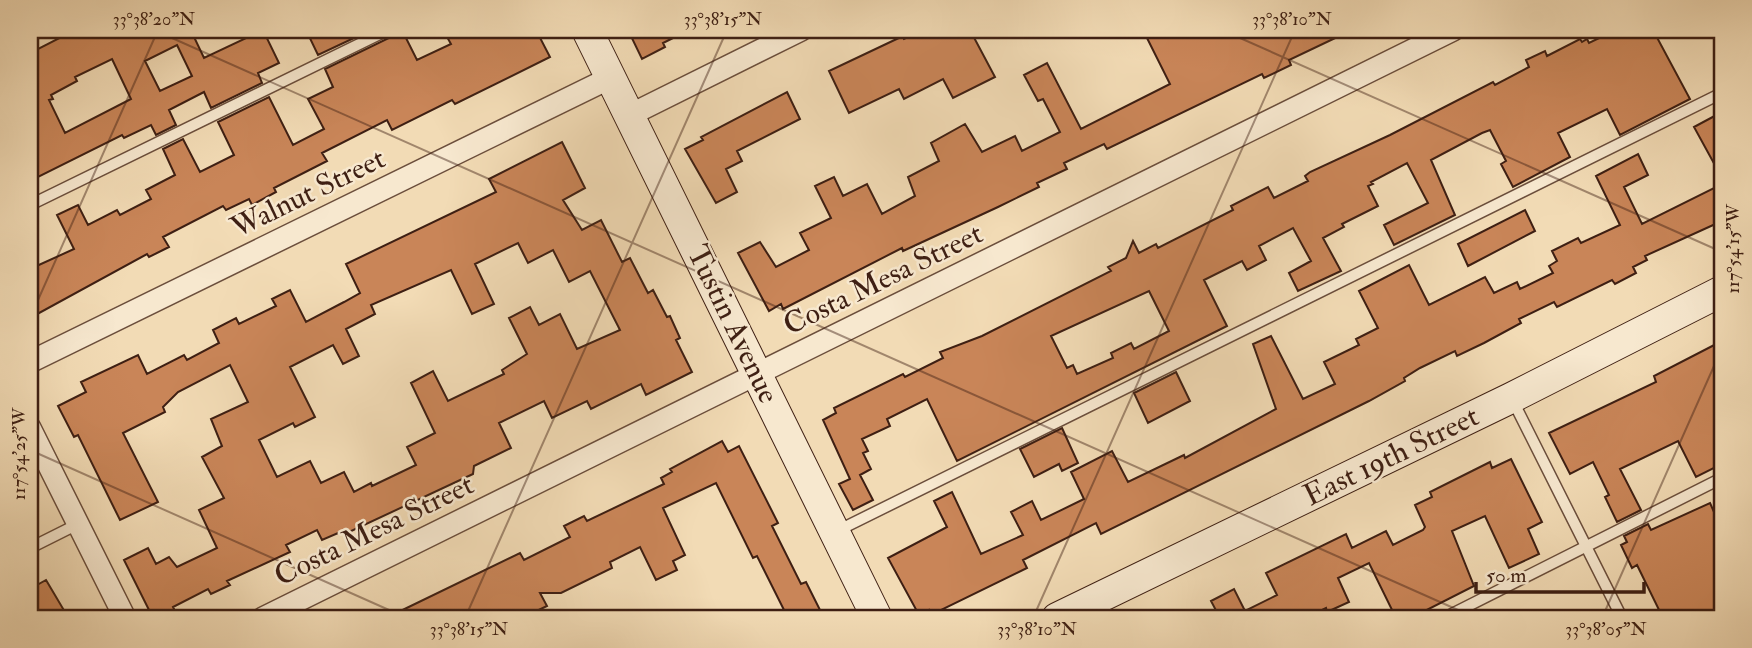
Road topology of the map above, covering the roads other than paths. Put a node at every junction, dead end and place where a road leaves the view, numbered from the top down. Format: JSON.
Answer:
{"nodes":[{"id":1,"x":388,"y":30,"type":"edge"},
{"id":2,"x":587,"y":30,"type":"edge"},
{"id":3,"x":801,"y":30,"type":"edge"},
{"id":4,"x":1453,"y":30,"type":"edge"},
{"id":5,"x":612,"y":77,"type":"junction"},
{"id":6,"x":1722,"y":93,"type":"edge"},
{"id":7,"x":632,"y":114,"type":"junction"},
{"id":8,"x":30,"y":205,"type":"edge"},
{"id":9,"x":1722,"y":291,"type":"edge"},
{"id":10,"x":30,"y":362,"type":"edge"},
{"id":11,"x":757,"y":374,"type":"junction"},
{"id":12,"x":1511,"y":398,"type":"junction"},
{"id":13,"x":30,"y":428,"type":"edge"},
{"id":14,"x":1722,"y":478,"type":"edge"},
{"id":15,"x":78,"y":524,"type":"junction"},
{"id":16,"x":835,"y":532,"type":"junction"},
{"id":17,"x":30,"y":548,"type":"edge"},
{"id":18,"x":1587,"y":548,"type":"junction"},
{"id":19,"x":125,"y":618,"type":"edge"},
{"id":20,"x":263,"y":618,"type":"edge"},
{"id":21,"x":877,"y":618,"type":"edge"},
{"id":22,"x":1057,"y":618,"type":"edge"},
{"id":23,"x":1444,"y":618,"type":"edge"},
{"id":24,"x":1622,"y":618,"type":"edge"}],
"edges":[{"from":1,"to":8,"type":"lane"},
{"from":2,"to":5,"type":"street","name":"Tustin Avenue"},
{"from":3,"to":7,"type":"street"},
{"from":4,"to":11,"type":"street","name":"Costa Mesa Street"},
{"from":5,"to":7,"type":"street","name":"Tustin Avenue"},
{"from":5,"to":10,"type":"street","name":"Walnut Street"},
{"from":6,"to":16,"type":"lane"},
{"from":7,"to":11,"type":"street","name":"Tustin Avenue"},
{"from":9,"to":12,"type":"street","name":"East 19th Street"},
{"from":11,"to":16,"type":"street","name":"Tustin Avenue"},
{"from":11,"to":20,"type":"street","name":"Costa Mesa Street"},
{"from":12,"to":18,"type":"lane"},
{"from":12,"to":22,"type":"street","name":"East 19th Street"},
{"from":13,"to":15,"type":"street"},
{"from":14,"to":18,"type":"lane"},
{"from":15,"to":17,"type":"lane"},
{"from":15,"to":19,"type":"street"},
{"from":16,"to":21,"type":"street","name":"Tustin Avenue"},
{"from":18,"to":23,"type":"lane"},
{"from":18,"to":24,"type":"lane"}]}
